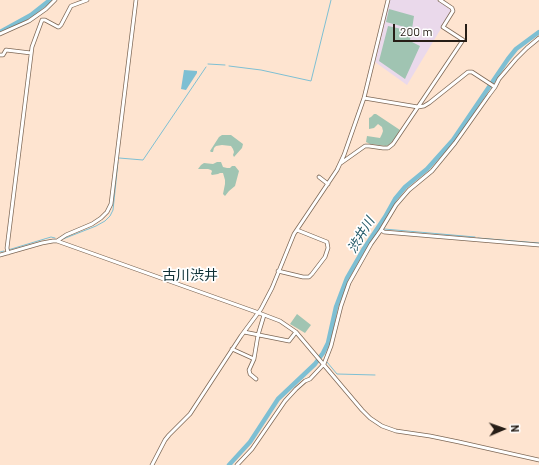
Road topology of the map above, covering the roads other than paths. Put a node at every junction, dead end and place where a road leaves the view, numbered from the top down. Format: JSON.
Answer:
{"nodes":[{"id":1,"x":55,"y":0,"type":"edge"},
{"id":2,"x":87,"y":0,"type":"edge"},
{"id":3,"x":136,"y":0,"type":"edge"},
{"id":4,"x":388,"y":0,"type":"edge"},
{"id":5,"x":440,"y":0,"type":"edge"},
{"id":6,"x":0,"y":34,"type":"edge"},
{"id":7,"x":539,"y":38,"type":"edge"},
{"id":8,"x":31,"y":53,"type":"junction"},
{"id":9,"x":0,"y":55,"type":"edge"},
{"id":10,"x":494,"y":87,"type":"junction"},
{"id":11,"x":364,"y":98,"type":"junction"},
{"id":12,"x":418,"y":107,"type":"junction"},
{"id":13,"x":341,"y":163,"type":"junction"},
{"id":14,"x":319,"y":177,"type":"dead end"},
{"id":15,"x":328,"y":184,"type":"junction"},
{"id":16,"x":297,"y":230,"type":"junction"},
{"id":17,"x":381,"y":230,"type":"junction"},
{"id":18,"x":57,"y":241,"type":"junction"},
{"id":19,"x":539,"y":245,"type":"edge"},
{"id":20,"x":8,"y":253,"type":"junction"},
{"id":21,"x":0,"y":255,"type":"edge"},
{"id":22,"x":278,"y":271,"type":"junction"},
{"id":23,"x":259,"y":313,"type":"junction"},
{"id":24,"x":264,"y":315,"type":"junction"},
{"id":25,"x":244,"y":332,"type":"junction"},
{"id":26,"x":296,"y":332,"type":"junction"},
{"id":27,"x":258,"y":335,"type":"junction"},
{"id":28,"x":232,"y":349,"type":"junction"},
{"id":29,"x":254,"y":359,"type":"junction"},
{"id":30,"x":323,"y":364,"type":"junction"},
{"id":31,"x":256,"y":379,"type":"dead end"},
{"id":32,"x":539,"y":460,"type":"edge"},
{"id":33,"x":152,"y":465,"type":"edge"},
{"id":34,"x":237,"y":465,"type":"edge"}],
"edges":[{"from":1,"to":6,"type":"street"},
{"from":2,"to":8,"type":"street"},
{"from":3,"to":18,"type":"street"},
{"from":4,"to":11,"type":"street"},
{"from":5,"to":12,"type":"street"},
{"from":7,"to":10,"type":"street"},
{"from":8,"to":9,"type":"street"},
{"from":8,"to":20,"type":"street"},
{"from":10,"to":12,"type":"street"},
{"from":10,"to":17,"type":"street"},
{"from":11,"to":12,"type":"street"},
{"from":11,"to":13,"type":"street"},
{"from":12,"to":13,"type":"street"},
{"from":13,"to":15,"type":"street"},
{"from":14,"to":15,"type":"street"},
{"from":15,"to":16,"type":"street"},
{"from":16,"to":22,"type":"street"},
{"from":16,"to":22,"type":"street"},
{"from":17,"to":19,"type":"street"},
{"from":17,"to":30,"type":"street"},
{"from":18,"to":20,"type":"street"},
{"from":18,"to":23,"type":"street"},
{"from":20,"to":21,"type":"street"},
{"from":22,"to":23,"type":"street"},
{"from":23,"to":24,"type":"street"},
{"from":23,"to":25,"type":"street"},
{"from":24,"to":26,"type":"street"},
{"from":24,"to":27,"type":"street"},
{"from":25,"to":27,"type":"street"},
{"from":25,"to":28,"type":"street"},
{"from":26,"to":27,"type":"street"},
{"from":26,"to":30,"type":"street"},
{"from":27,"to":29,"type":"street"},
{"from":28,"to":29,"type":"street"},
{"from":28,"to":33,"type":"street"},
{"from":29,"to":31,"type":"street"},
{"from":30,"to":32,"type":"street"},
{"from":30,"to":34,"type":"street"}]}
